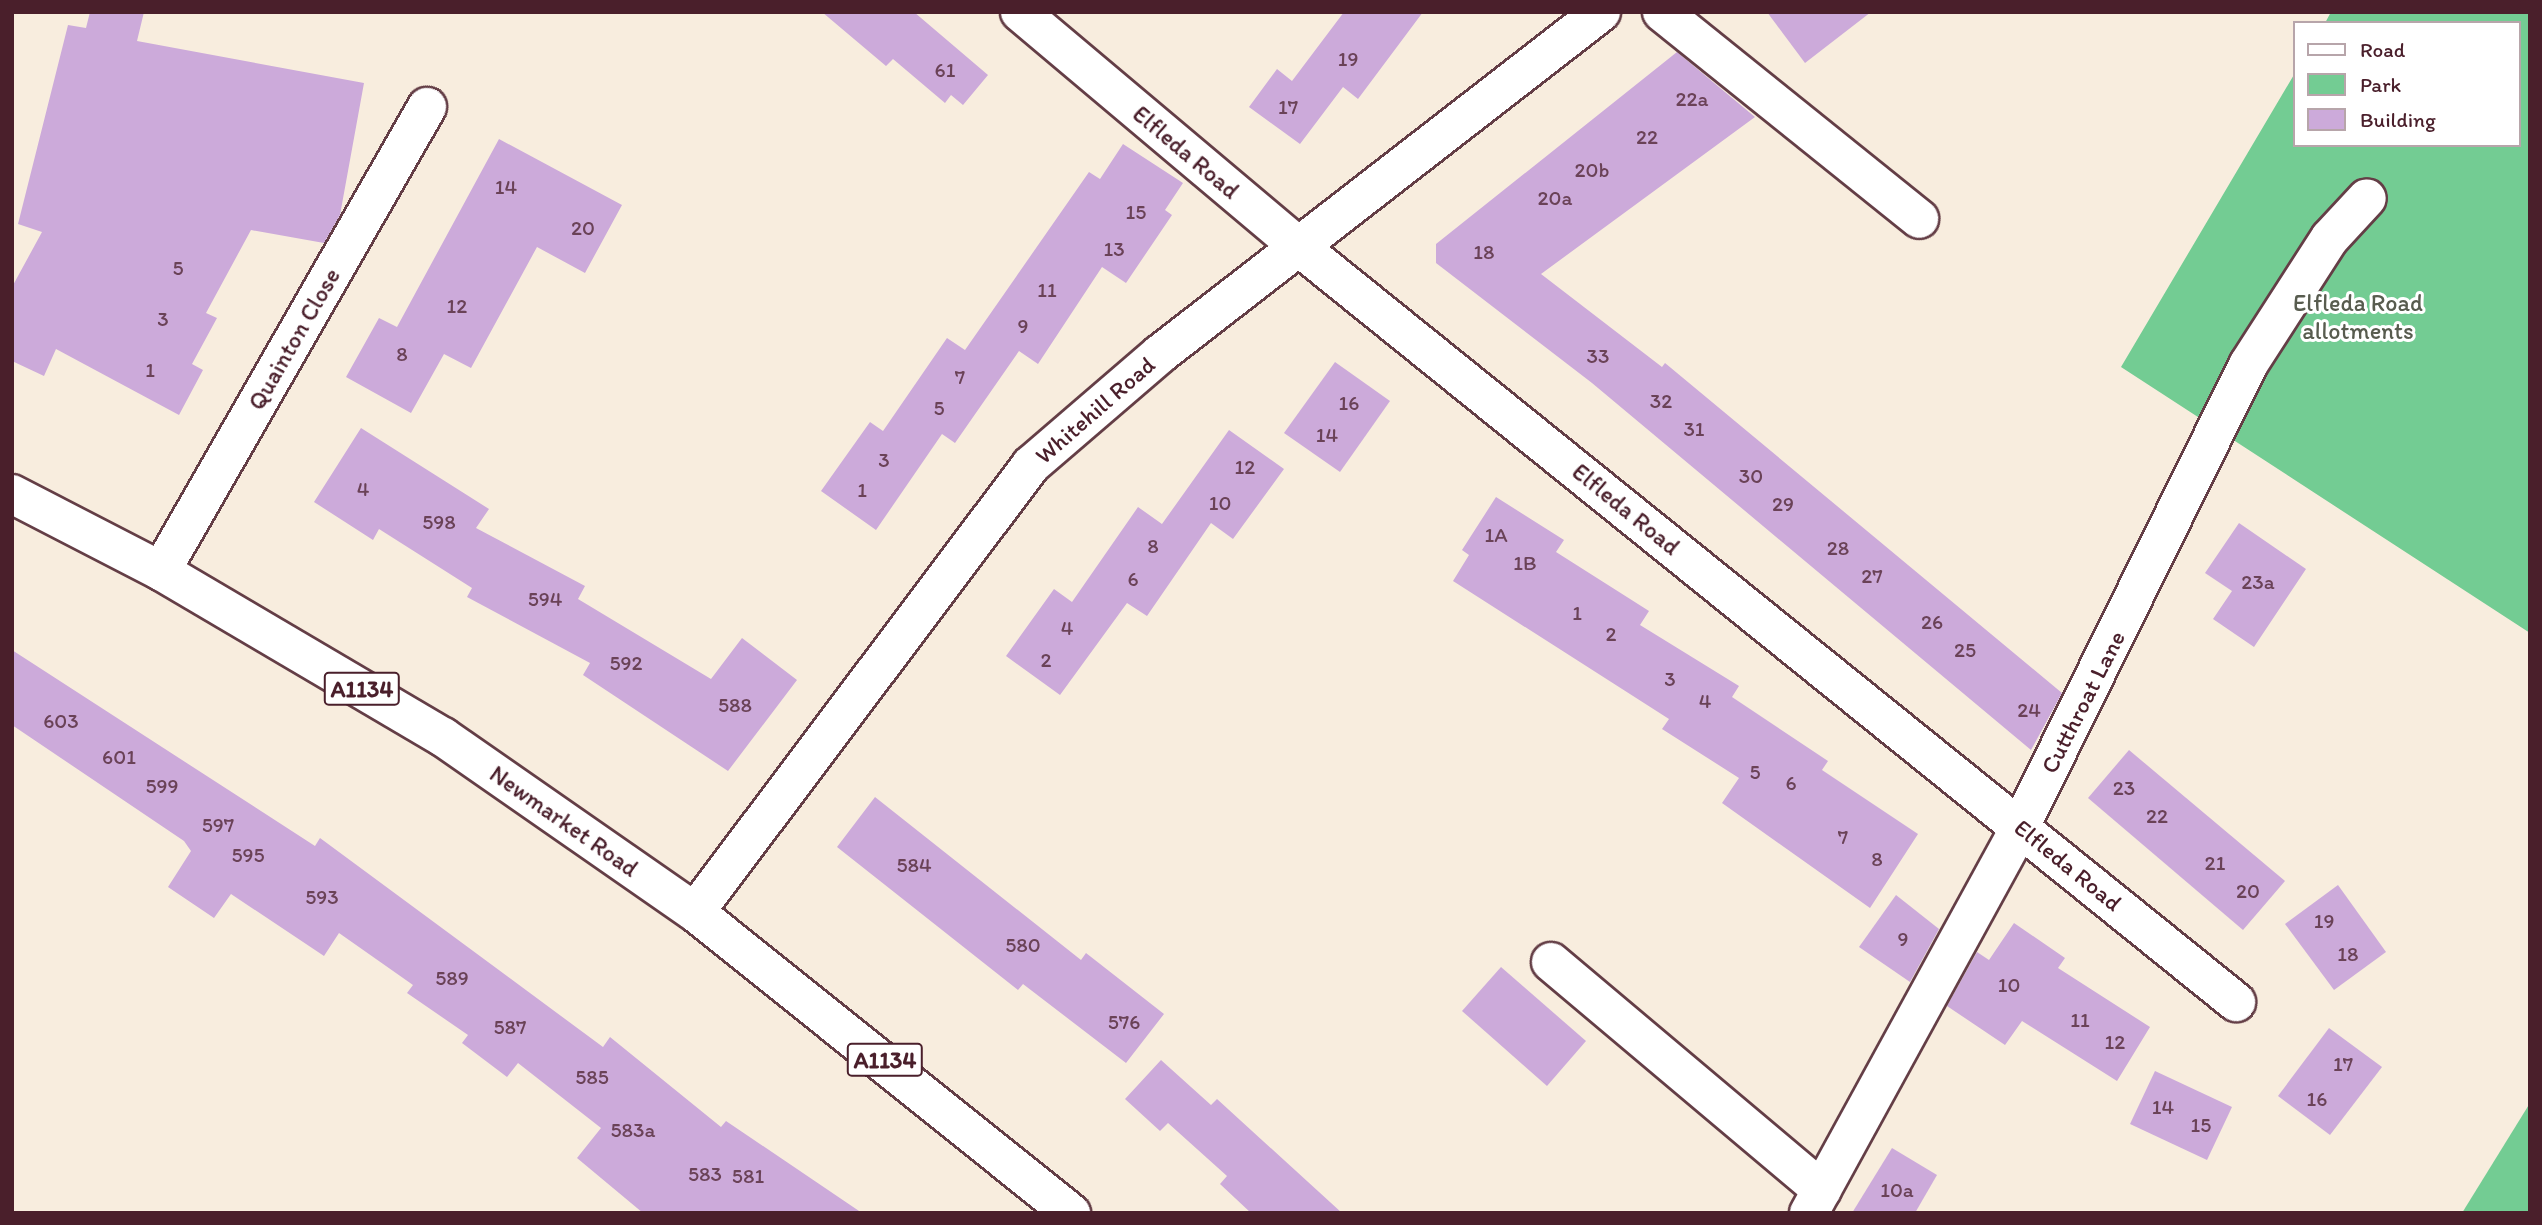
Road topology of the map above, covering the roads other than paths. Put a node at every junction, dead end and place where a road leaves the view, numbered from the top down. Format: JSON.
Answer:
{"nodes":[{"id":1,"x":1020,"y":12,"type":"edge"},
{"id":2,"x":1601,"y":12,"type":"edge"},
{"id":3,"x":1662,"y":12,"type":"edge"},
{"id":4,"x":427,"y":107,"type":"dead end"},
{"id":5,"x":2367,"y":198,"type":"dead end"},
{"id":6,"x":1919,"y":219,"type":"dead end"},
{"id":7,"x":1298,"y":246,"type":"junction"},
{"id":8,"x":12,"y":494,"type":"edge"},
{"id":9,"x":161,"y":571,"type":"junction"},
{"id":10,"x":2021,"y":825,"type":"junction"},
{"id":11,"x":695,"y":912,"type":"junction"},
{"id":12,"x":1551,"y":962,"type":"dead end"},
{"id":13,"x":2236,"y":1002,"type":"dead end"},
{"id":14,"x":1815,"y":1202,"type":"edge"},
{"id":15,"x":1071,"y":1213,"type":"edge"}],
"edges":[{"from":1,"to":7,"type":"street","name":"Elfleda Road"},
{"from":2,"to":7,"type":"street","name":"Whitehill Road"},
{"from":3,"to":6,"type":"street"},
{"from":4,"to":9,"type":"street","name":"Quainton Close"},
{"from":5,"to":10,"type":"street","name":"Cutthroat Lane"},
{"from":7,"to":10,"type":"street","name":"Elfleda Road"},
{"from":7,"to":11,"type":"street","name":"Whitehill Road"},
{"from":8,"to":9,"type":"street","name":"Newmarket Road","number":"A1134"},
{"from":9,"to":11,"type":"street","name":"Newmarket Road","number":"A1134"},
{"from":10,"to":13,"type":"street","name":"Elfleda Road"},
{"from":10,"to":14,"type":"street","name":"Cutthroat Lane"},
{"from":11,"to":15,"type":"street","name":"Newmarket Road","number":"A1134"},
{"from":12,"to":14,"type":"street"}]}
